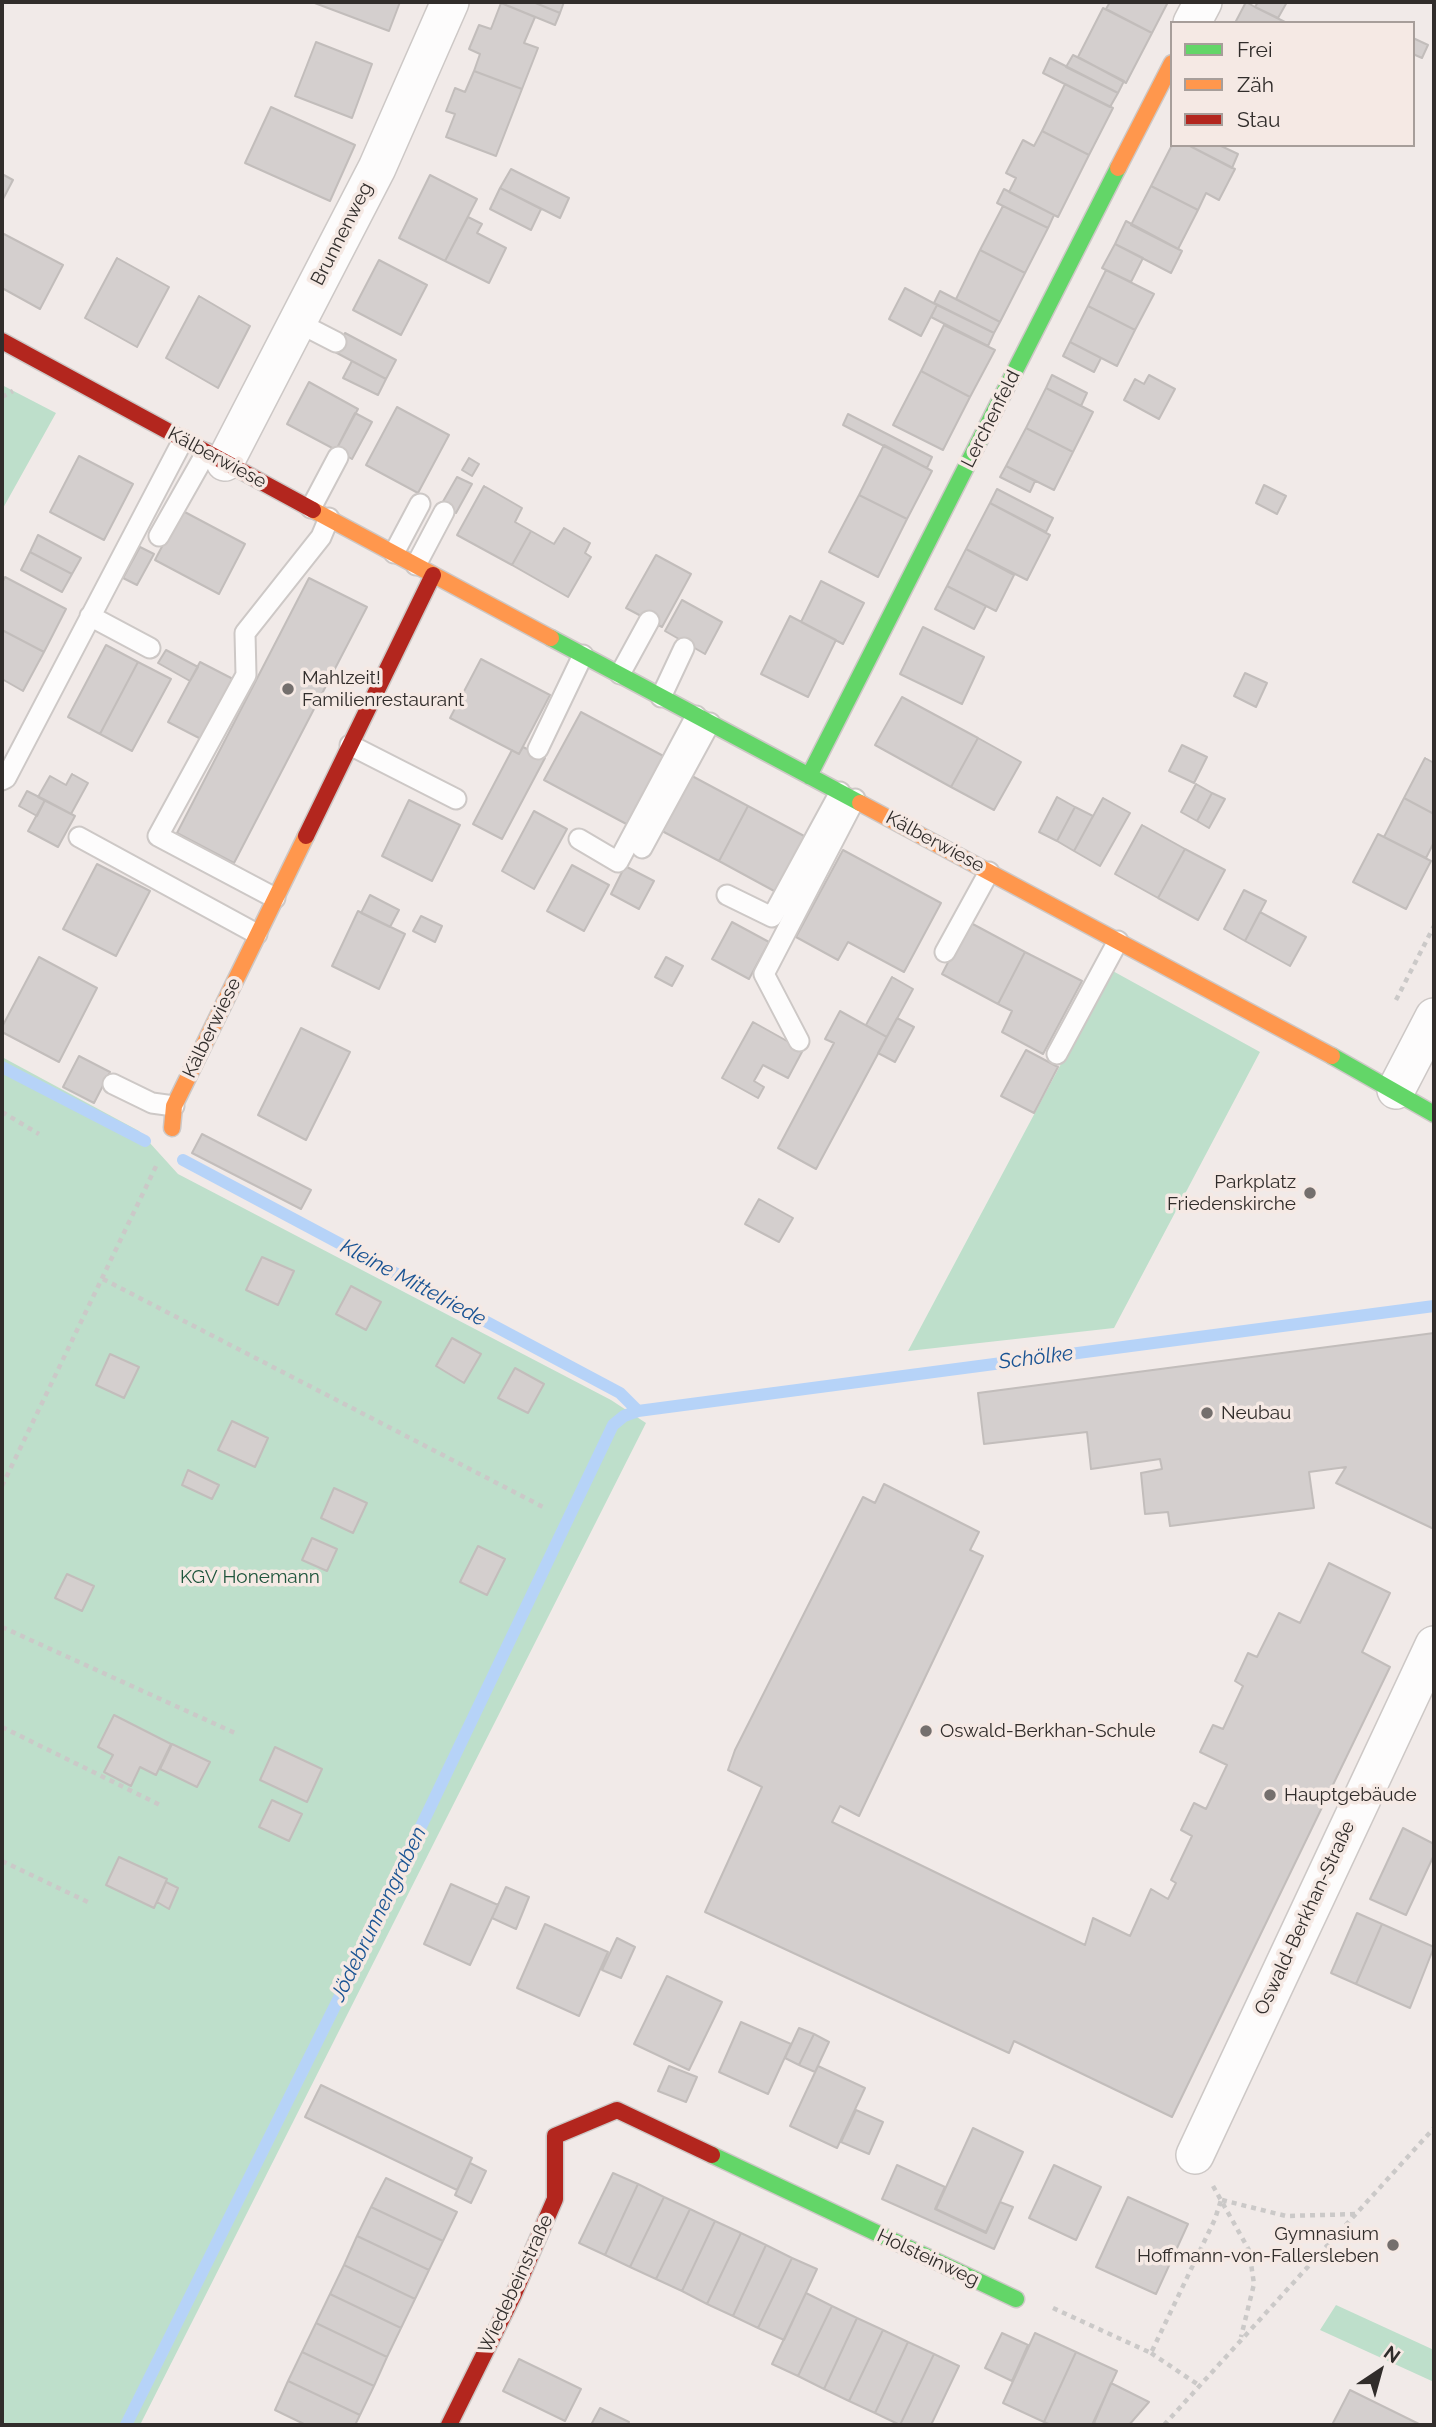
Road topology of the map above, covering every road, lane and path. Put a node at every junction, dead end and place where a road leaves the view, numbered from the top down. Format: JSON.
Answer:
{"nodes":[{"id":1,"x":450,"y":2,"type":"edge"},
{"id":2,"x":1203,"y":2,"type":"edge"},
{"id":3,"x":1193,"y":21,"type":"edge"},
{"id":4,"x":1170,"y":67,"type":"edge"},
{"id":5,"x":297,"y":322,"type":"junction"},
{"id":6,"x":2,"y":341,"type":"edge"},
{"id":7,"x":336,"y":342,"type":"dead end"},
{"id":8,"x":183,"y":440,"type":"junction"},
{"id":9,"x":338,"y":457,"type":"dead end"},
{"id":10,"x":215,"y":458,"type":"junction"},
{"id":11,"x":420,"y":504,"type":"dead end"},
{"id":12,"x":310,"y":508,"type":"junction"},
{"id":13,"x":444,"y":512,"type":"dead end"},
{"id":14,"x":329,"y":518,"type":"junction"},
{"id":15,"x":159,"y":536,"type":"dead end"},
{"id":16,"x":394,"y":553,"type":"junction"},
{"id":17,"x":425,"y":570,"type":"junction"},
{"id":18,"x":90,"y":616,"type":"junction"},
{"id":19,"x":649,"y":621,"type":"dead end"},
{"id":20,"x":150,"y":648,"type":"dead end"},
{"id":21,"x":684,"y":648,"type":"dead end"},
{"id":22,"x":583,"y":654,"type":"junction"},
{"id":23,"x":620,"y":674,"type":"junction"},
{"id":24,"x":661,"y":697,"type":"junction"},
{"id":25,"x":703,"y":719,"type":"junction"},
{"id":26,"x":350,"y":745,"type":"junction"},
{"id":27,"x":538,"y":749,"type":"dead end"},
{"id":28,"x":809,"y":776,"type":"junction"},
{"id":29,"x":2,"y":780,"type":"edge"},
{"id":30,"x":848,"y":796,"type":"junction"},
{"id":31,"x":456,"y":799,"type":"dead end"},
{"id":32,"x":79,"y":837,"type":"dead end"},
{"id":33,"x":579,"y":839,"type":"dead end"},
{"id":34,"x":642,"y":848,"type":"dead end"},
{"id":35,"x":989,"y":872,"type":"junction"},
{"id":36,"x":727,"y":895,"type":"dead end"},
{"id":37,"x":275,"y":898,"type":"junction"},
{"id":38,"x":1434,"y":926,"type":"edge"},
{"id":39,"x":257,"y":934,"type":"junction"},
{"id":40,"x":1118,"y":941,"type":"junction"},
{"id":41,"x":945,"y":952,"type":"dead end"},
{"id":42,"x":1390,"y":1012,"type":"dead end"},
{"id":43,"x":1434,"y":1017,"type":"edge"},
{"id":44,"x":799,"y":1041,"type":"dead end"},
{"id":45,"x":1056,"y":1054,"type":"dead end"},
{"id":46,"x":113,"y":1084,"type":"dead end"},
{"id":47,"x":1396,"y":1090,"type":"junction"},
{"id":48,"x":174,"y":1106,"type":"junction"},
{"id":49,"x":2,"y":1112,"type":"edge"},
{"id":50,"x":1434,"y":1114,"type":"edge"},
{"id":51,"x":172,"y":1128,"type":"joint"},
{"id":52,"x":39,"y":1134,"type":"dead end"},
{"id":53,"x":103,"y":1279,"type":"junction"},
{"id":54,"x":2,"y":1486,"type":"edge"},
{"id":55,"x":545,"y":1508,"type":"dead end"},
{"id":56,"x":2,"y":1627,"type":"edge"},
{"id":57,"x":1434,"y":1645,"type":"edge"},
{"id":58,"x":2,"y":1727,"type":"edge"},
{"id":59,"x":235,"y":1733,"type":"dead end"},
{"id":60,"x":162,"y":1805,"type":"dead end"},
{"id":61,"x":2,"y":1861,"type":"edge"},
{"id":62,"x":92,"y":1903,"type":"dead end"},
{"id":63,"x":1434,"y":2128,"type":"edge"},
{"id":64,"x":555,"y":2136,"type":"joint"},
{"id":65,"x":1195,"y":2155,"type":"dead end"},
{"id":66,"x":1221,"y":2200,"type":"junction"},
{"id":67,"x":1357,"y":2214,"type":"junction"},
{"id":68,"x":1016,"y":2300,"type":"joint"},
{"id":69,"x":1240,"y":2341,"type":"junction"},
{"id":70,"x":1151,"y":2353,"type":"junction"},
{"id":71,"x":1200,"y":2386,"type":"junction"},
{"id":72,"x":449,"y":2425,"type":"edge"},
{"id":73,"x":1164,"y":2425,"type":"edge"}],
"edges":[{"from":1,"to":5,"type":"street","name":"Brunnenweg"},
{"from":2,"to":3,"type":"street"},
{"from":4,"to":28,"type":"street","name":"Lerchenfeld"},
{"from":5,"to":7,"type":"lane"},
{"from":5,"to":10,"type":"street","name":"Brunnenweg"},
{"from":6,"to":8,"type":"street","name":"Kälberwiese"},
{"from":8,"to":10,"type":"street","name":"Kälberwiese"},
{"from":8,"to":18,"type":"lane"},
{"from":9,"to":12,"type":"lane"},
{"from":10,"to":12,"type":"street","name":"Kälberwiese"},
{"from":10,"to":15,"type":"lane"},
{"from":11,"to":16,"type":"lane"},
{"from":12,"to":14,"type":"street","name":"Kälberwiese"},
{"from":13,"to":17,"type":"lane"},
{"from":14,"to":16,"type":"street","name":"Kälberwiese"},
{"from":14,"to":37,"type":"lane"},
{"from":16,"to":17,"type":"street","name":"Kälberwiese"},
{"from":17,"to":22,"type":"street","name":"Kälberwiese"},
{"from":17,"to":26,"type":"street","name":"Kälberwiese"},
{"from":18,"to":20,"type":"lane"},
{"from":18,"to":29,"type":"lane"},
{"from":19,"to":23,"type":"lane"},
{"from":21,"to":24,"type":"lane"},
{"from":22,"to":23,"type":"street","name":"Kälberwiese"},
{"from":22,"to":27,"type":"lane"},
{"from":23,"to":24,"type":"street","name":"Kälberwiese"},
{"from":24,"to":25,"type":"street","name":"Kälberwiese"},
{"from":25,"to":28,"type":"street","name":"Kälberwiese"},
{"from":25,"to":33,"type":"lane"},
{"from":25,"to":34,"type":"lane"},
{"from":26,"to":31,"type":"lane"},
{"from":26,"to":37,"type":"street","name":"Kälberwiese"},
{"from":28,"to":30,"type":"street","name":"Kälberwiese"},
{"from":30,"to":35,"type":"street","name":"Kälberwiese"},
{"from":30,"to":36,"type":"lane"},
{"from":30,"to":44,"type":"lane"},
{"from":32,"to":39,"type":"lane"},
{"from":35,"to":40,"type":"street","name":"Kälberwiese"},
{"from":35,"to":41,"type":"lane"},
{"from":37,"to":39,"type":"street","name":"Kälberwiese"},
{"from":38,"to":42,"type":"path"},
{"from":39,"to":48,"type":"street","name":"Kälberwiese"},
{"from":40,"to":45,"type":"lane"},
{"from":40,"to":47,"type":"street","name":"Kälberwiese"},
{"from":43,"to":47,"type":"street"},
{"from":46,"to":48,"type":"lane"},
{"from":47,"to":50,"type":"street","name":"Kälberwiese"},
{"from":48,"to":51,"type":"street","name":"Kälberwiese"},
{"from":49,"to":52,"type":"path"},
{"from":51,"to":53,"type":"path"},
{"from":53,"to":54,"type":"path"},
{"from":53,"to":55,"type":"path"},
{"from":56,"to":59,"type":"path"},
{"from":57,"to":65,"type":"street","name":"Oswald-Berkhan-Straße"},
{"from":58,"to":60,"type":"path"},
{"from":61,"to":62,"type":"path"},
{"from":63,"to":67,"type":"path"},
{"from":64,"to":68,"type":"street","name":"Holsteinweg"},
{"from":64,"to":72,"type":"street","name":"Wiedebeinstraße"},
{"from":66,"to":67,"type":"path"},
{"from":66,"to":69,"type":"path"},
{"from":66,"to":70,"type":"path"},
{"from":67,"to":69,"type":"path"},
{"from":68,"to":70,"type":"path"},
{"from":69,"to":71,"type":"path"},
{"from":70,"to":71,"type":"path"},
{"from":71,"to":73,"type":"path"}]}
